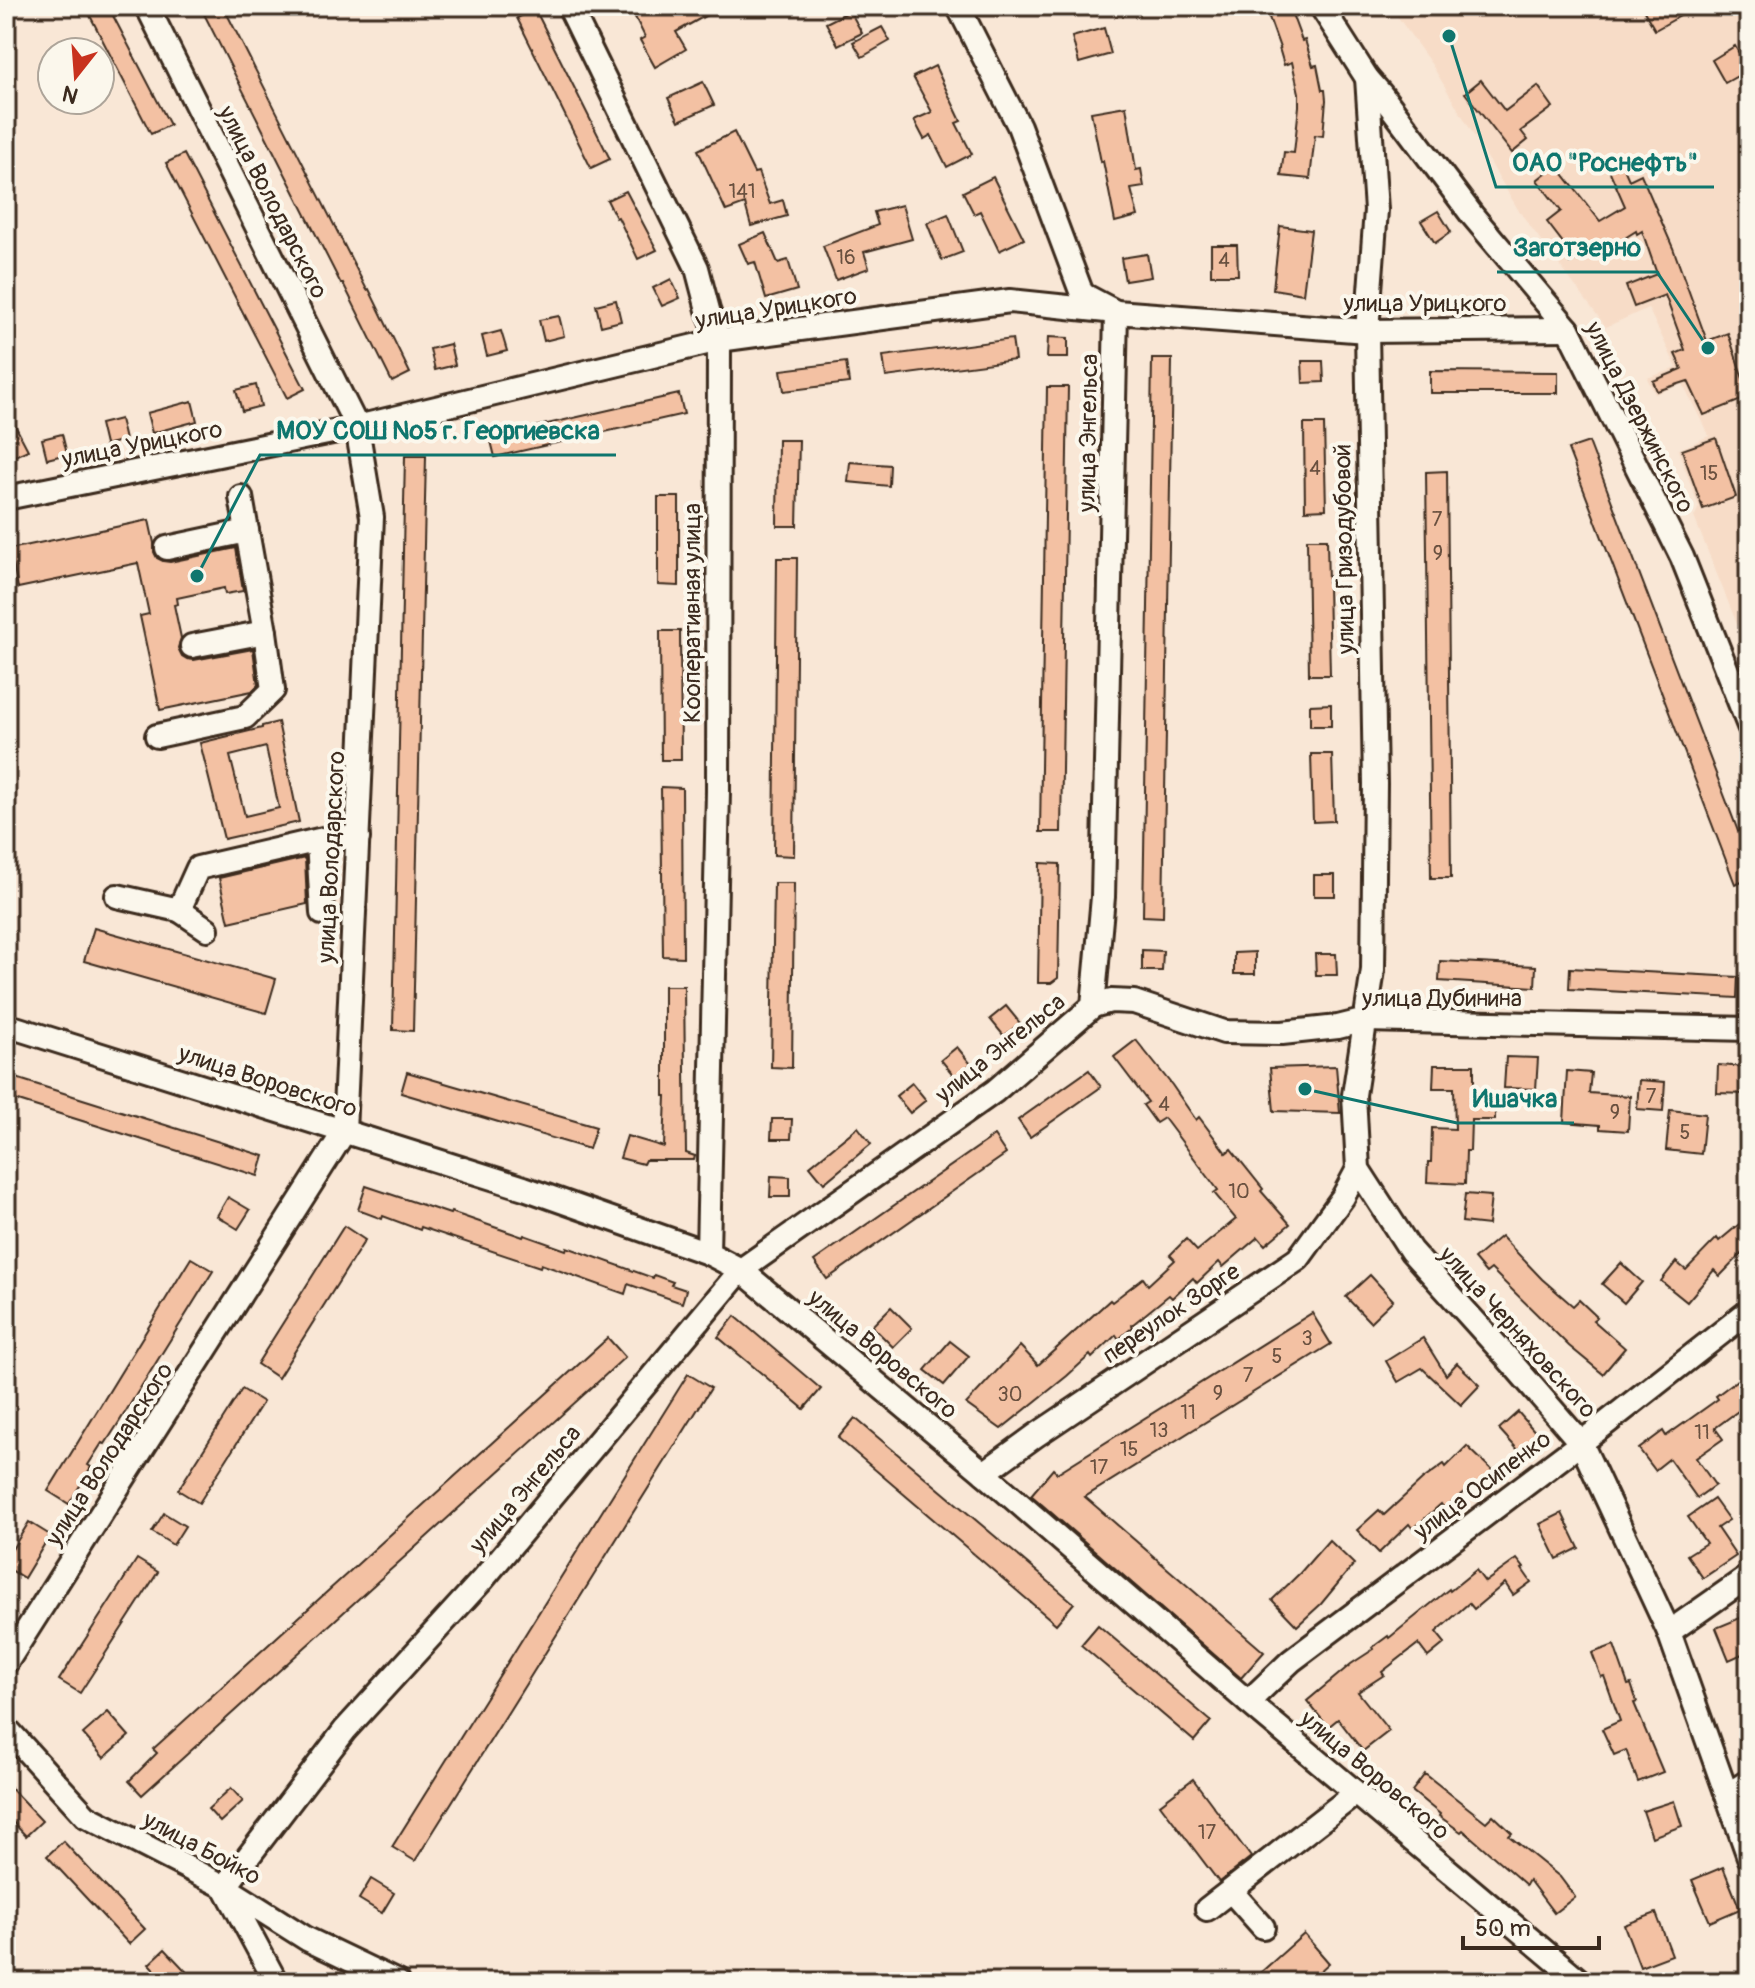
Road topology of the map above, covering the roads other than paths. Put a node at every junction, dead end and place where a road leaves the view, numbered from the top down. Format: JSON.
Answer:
{"nodes":[{"id":1,"x":147,"y":6,"type":"edge"},
{"id":2,"x":569,"y":6,"type":"edge"},
{"id":3,"x":958,"y":6,"type":"edge"},
{"id":4,"x":1321,"y":6,"type":"edge"},
{"id":5,"x":1367,"y":78,"type":"junction"},
{"id":6,"x":1116,"y":312,"type":"junction"},
{"id":7,"x":1568,"y":329,"type":"junction"},
{"id":8,"x":1367,"y":331,"type":"junction"},
{"id":9,"x":719,"y":340,"type":"junction"},
{"id":10,"x":357,"y":427,"type":"junction"},
{"id":11,"x":241,"y":497,"type":"dead end"},
{"id":12,"x":6,"y":498,"type":"edge"},
{"id":13,"x":247,"y":531,"type":"junction"},
{"id":14,"x":167,"y":548,"type":"dead end"},
{"id":15,"x":265,"y":632,"type":"junction"},
{"id":16,"x":192,"y":646,"type":"dead end"},
{"id":17,"x":1749,"y":726,"type":"edge"},
{"id":18,"x":157,"y":736,"type":"dead end"},
{"id":19,"x":358,"y":838,"type":"junction"},
{"id":20,"x":318,"y":841,"type":"junction"},
{"id":21,"x":117,"y":896,"type":"dead end"},
{"id":22,"x":179,"y":910,"type":"junction"},
{"id":23,"x":322,"y":913,"type":"dead end"},
{"id":24,"x":207,"y":929,"type":"dead end"},
{"id":25,"x":1093,"y":1006,"type":"junction"},
{"id":26,"x":1366,"y":1020,"type":"junction"},
{"id":27,"x":6,"y":1025,"type":"edge"},
{"id":28,"x":1749,"y":1029,"type":"edge"},
{"id":29,"x":344,"y":1132,"type":"junction"},
{"id":30,"x":1358,"y":1169,"type":"junction"},
{"id":31,"x":708,"y":1253,"type":"junction"},
{"id":32,"x":741,"y":1270,"type":"junction"},
{"id":33,"x":1749,"y":1311,"type":"edge"},
{"id":34,"x":1581,"y":1443,"type":"junction"},
{"id":35,"x":984,"y":1473,"type":"junction"},
{"id":36,"x":1749,"y":1576,"type":"edge"},
{"id":37,"x":1669,"y":1632,"type":"junction"},
{"id":38,"x":6,"y":1663,"type":"edge"},
{"id":39,"x":1248,"y":1702,"type":"junction"},
{"id":40,"x":6,"y":1728,"type":"edge"},
{"id":41,"x":1749,"y":1781,"type":"edge"},
{"id":42,"x":1356,"y":1793,"type":"junction"},
{"id":43,"x":1727,"y":1795,"type":"junction"},
{"id":44,"x":1749,"y":1857,"type":"edge"},
{"id":45,"x":225,"y":1887,"type":"junction"},
{"id":46,"x":1231,"y":1891,"type":"junction"},
{"id":47,"x":1207,"y":1909,"type":"dead end"},
{"id":48,"x":1263,"y":1927,"type":"dead end"},
{"id":49,"x":276,"y":1982,"type":"edge"},
{"id":50,"x":397,"y":1982,"type":"edge"},
{"id":51,"x":1581,"y":1982,"type":"edge"}],
"edges":[{"from":1,"to":10,"type":"street","name":"улица Володарского"},
{"from":2,"to":9,"type":"street","name":"Кооперативная улица"},
{"from":3,"to":6,"type":"street"},
{"from":4,"to":5,"type":"street","name":"улица Дзержинского"},
{"from":5,"to":7,"type":"street","name":"улица Дзержинского"},
{"from":5,"to":8,"type":"street","name":"улица Гризодубовой"},
{"from":6,"to":8,"type":"street","name":"улица Урицкого"},
{"from":6,"to":9,"type":"street","name":"улица Урицкого"},
{"from":6,"to":25,"type":"street","name":"улица Энгельса"},
{"from":7,"to":8,"type":"street","name":"улица Урицкого"},
{"from":7,"to":17,"type":"street","name":"улица Дзержинского"},
{"from":8,"to":26,"type":"street","name":"улица Гризодубовой"},
{"from":9,"to":10,"type":"street","name":"улица Урицкого"},
{"from":9,"to":31,"type":"street","name":"Кооперативная улица"},
{"from":10,"to":12,"type":"street","name":"улица Урицкого"},
{"from":10,"to":19,"type":"street","name":"улица Володарского"},
{"from":11,"to":13,"type":"street"},
{"from":13,"to":14,"type":"street"},
{"from":13,"to":15,"type":"street"},
{"from":15,"to":16,"type":"street"},
{"from":15,"to":18,"type":"street"},
{"from":19,"to":20,"type":"street"},
{"from":19,"to":29,"type":"street","name":"улица Володарского"},
{"from":20,"to":22,"type":"street"},
{"from":20,"to":23,"type":"street"},
{"from":21,"to":22,"type":"street"},
{"from":22,"to":24,"type":"street"},
{"from":25,"to":26,"type":"street","name":"улица Дубинина"},
{"from":25,"to":32,"type":"street","name":"улица Энгельса"},
{"from":26,"to":28,"type":"street","name":"улица Дубинина"},
{"from":26,"to":30,"type":"street","name":"улица Черняховского"},
{"from":27,"to":29,"type":"street","name":"улица Воровского"},
{"from":29,"to":31,"type":"street","name":"улица Воровского"},
{"from":29,"to":38,"type":"street","name":"улица Володарского"},
{"from":30,"to":34,"type":"street","name":"улица Черняховского"},
{"from":30,"to":35,"type":"street","name":"переулок Зорге"},
{"from":31,"to":32,"type":"street","name":"улица Воровского"},
{"from":32,"to":35,"type":"street","name":"улица Воровского"},
{"from":32,"to":45,"type":"street","name":"улица Энгельса"},
{"from":33,"to":34,"type":"street","name":"улица Осипенко"},
{"from":34,"to":37,"type":"street","name":"улица Черняховского"},
{"from":34,"to":39,"type":"street","name":"улица Осипенко"},
{"from":35,"to":39,"type":"street","name":"улица Воровского"},
{"from":36,"to":37,"type":"street"},
{"from":37,"to":43,"type":"street","name":"улица Черняховского"},
{"from":39,"to":42,"type":"street","name":"улица Воровского"},
{"from":40,"to":45,"type":"street","name":"улица Бойко"},
{"from":41,"to":43,"type":"street"},
{"from":42,"to":46,"type":"street"},
{"from":42,"to":51,"type":"street","name":"улица Воровского"},
{"from":43,"to":44,"type":"street","name":"улица Черняховского"},
{"from":45,"to":49,"type":"street"},
{"from":45,"to":50,"type":"street","name":"улица Бойко"},
{"from":46,"to":47,"type":"street"},
{"from":46,"to":48,"type":"street"}]}
